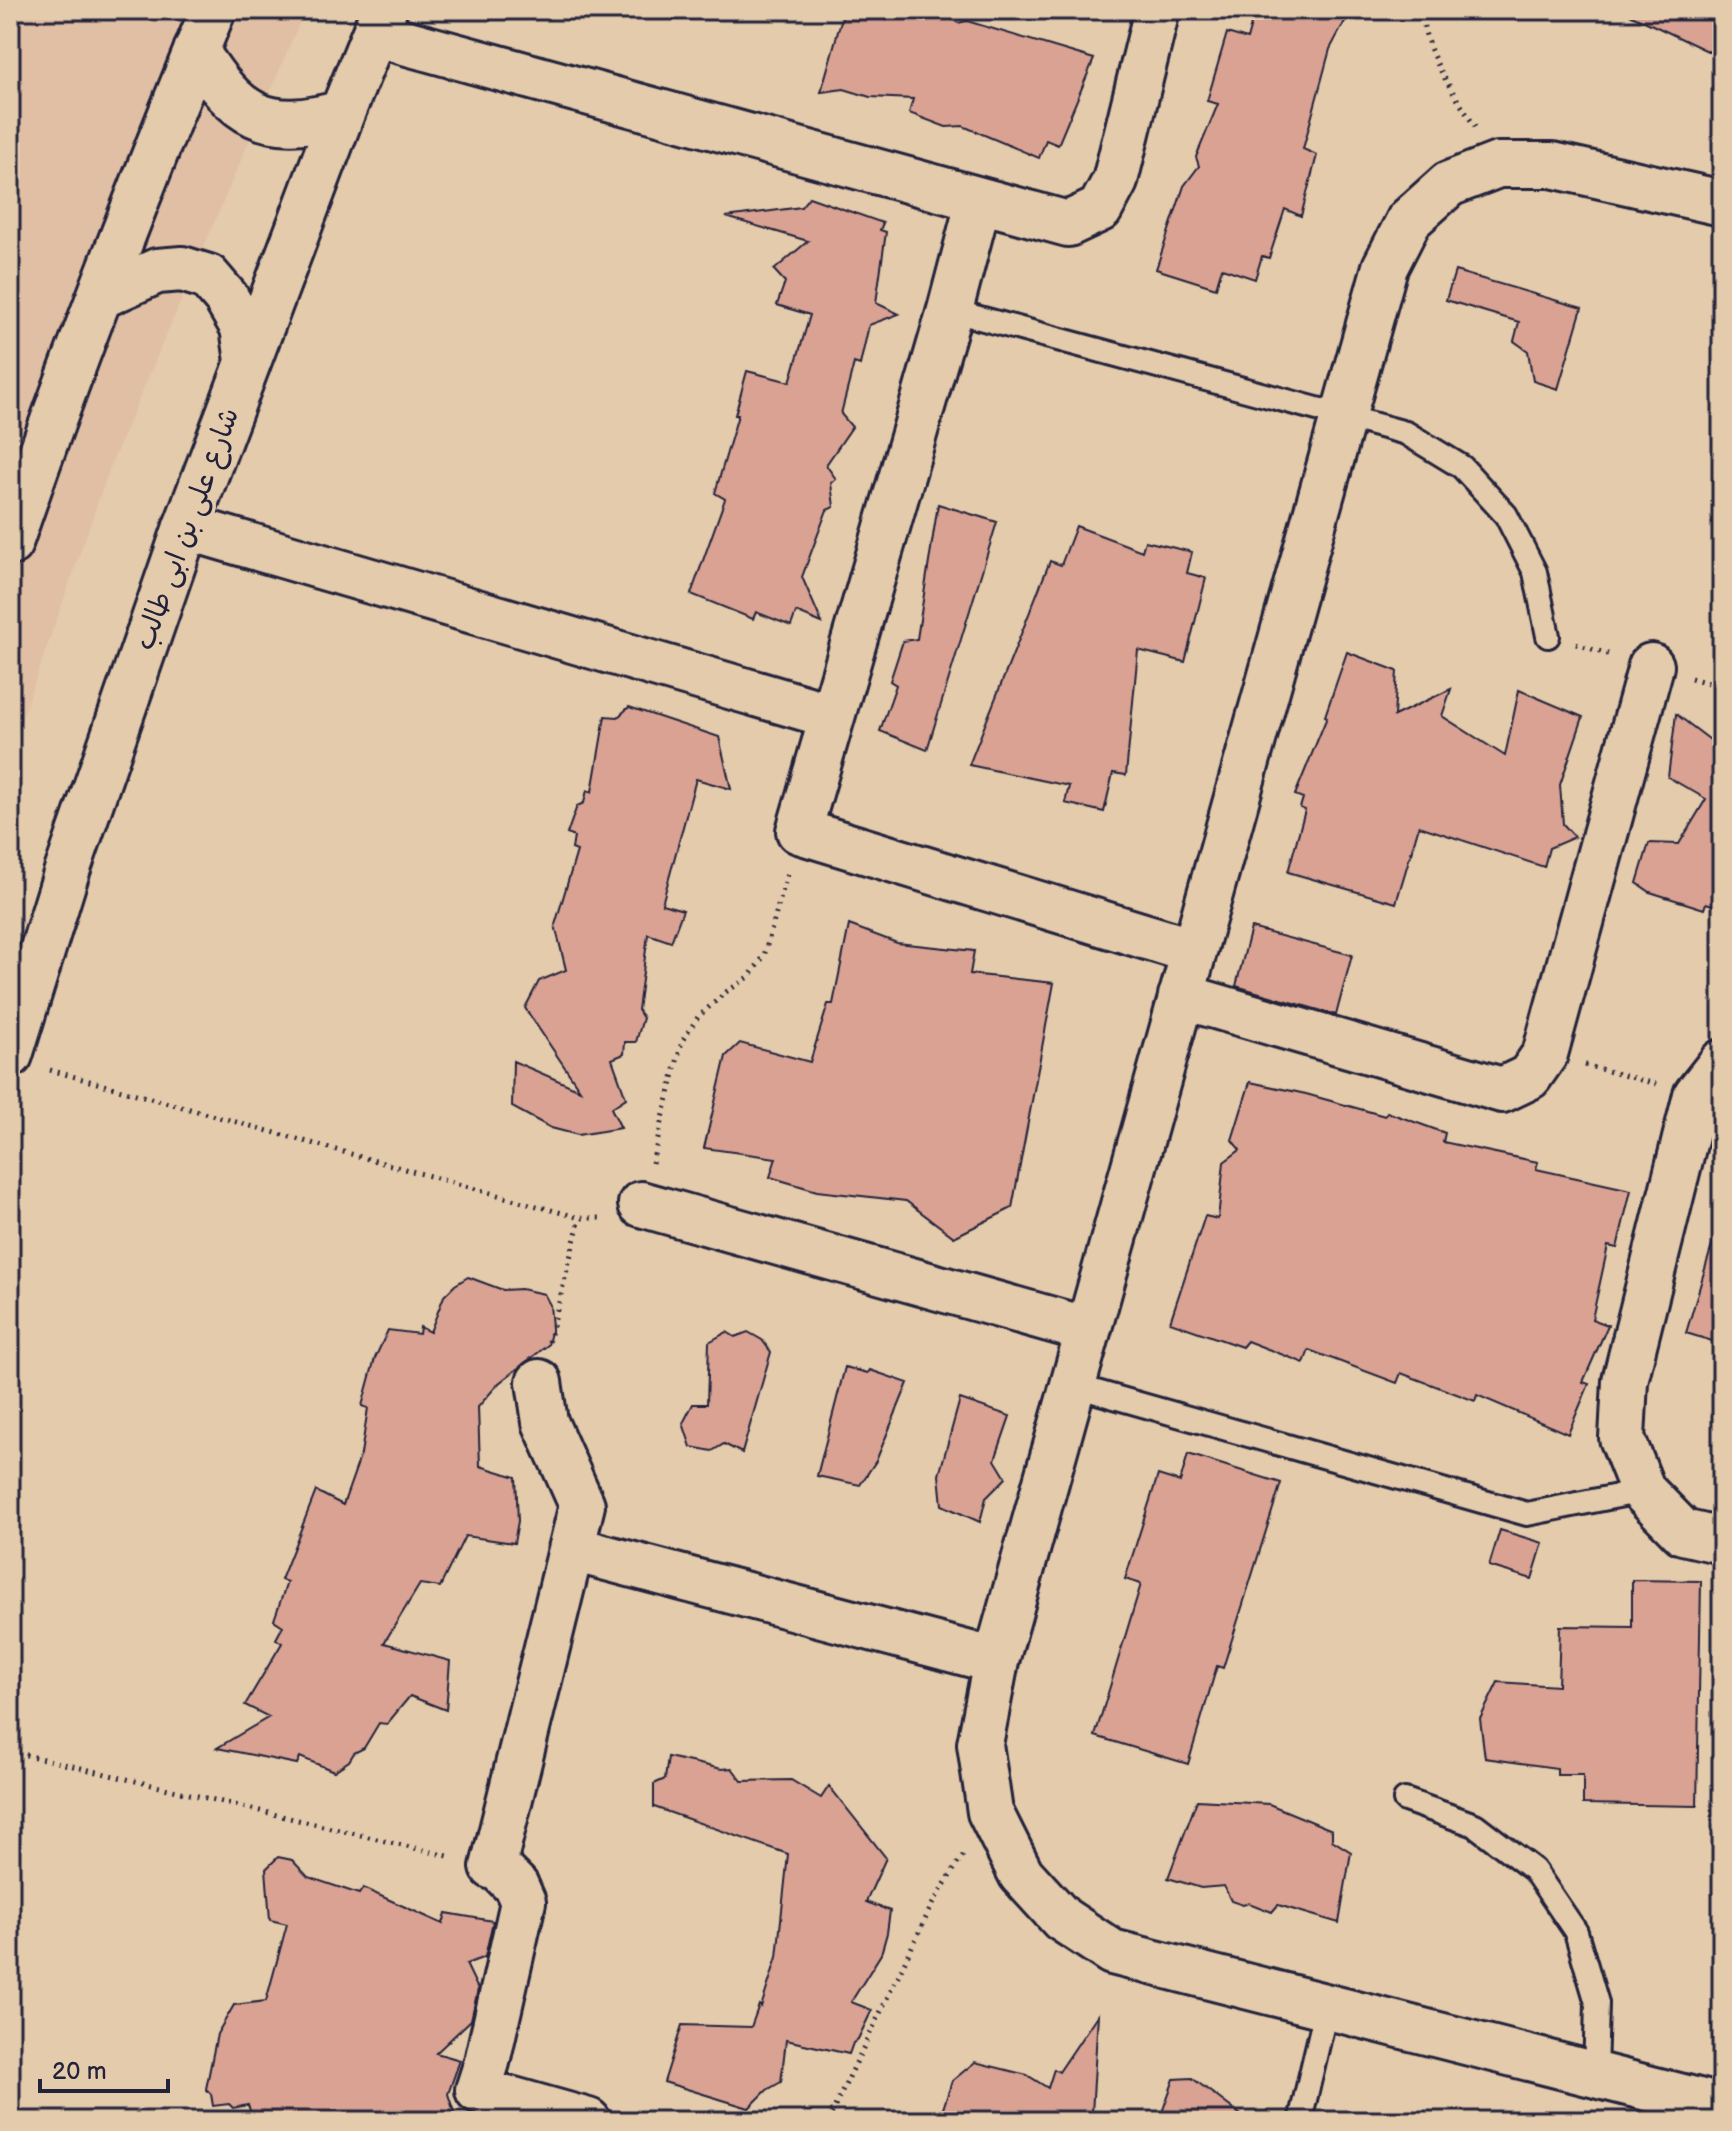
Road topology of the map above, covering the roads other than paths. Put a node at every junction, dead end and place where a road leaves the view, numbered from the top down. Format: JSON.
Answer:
{"nodes":[{"id":1,"x":213,"y":10,"type":"edge"},
{"id":2,"x":1157,"y":10,"type":"edge"},
{"id":3,"x":380,"y":22,"type":"edge"},
{"id":4,"x":196,"y":51,"type":"junction"},
{"id":5,"x":342,"y":113,"type":"junction"},
{"id":6,"x":979,"y":200,"type":"junction"},
{"id":7,"x":1722,"y":203,"type":"edge"},
{"id":8,"x":101,"y":296,"type":"junction"},
{"id":9,"x":950,"y":310,"type":"junction"},
{"id":10,"x":248,"y":361,"type":"junction"},
{"id":11,"x":1343,"y":416,"type":"junction"},
{"id":12,"x":186,"y":527,"type":"junction"},
{"id":13,"x":10,"y":543,"type":"edge"},
{"id":14,"x":1548,"y":636,"type":"dead end"},
{"id":15,"x":1651,"y":666,"type":"dead end"},
{"id":16,"x":832,"y":716,"type":"junction"},
{"id":17,"x":1193,"y":951,"type":"junction"},
{"id":18,"x":1181,"y":996,"type":"junction"},
{"id":19,"x":25,"y":1062,"type":"edge"},
{"id":20,"x":1709,"y":1079,"type":"edge"},
{"id":21,"x":641,"y":1204,"type":"road end"},
{"id":22,"x":1088,"y":1330,"type":"junction"},
{"id":23,"x":539,"y":1382,"type":"road end"},
{"id":24,"x":1072,"y":1385,"type":"junction"},
{"id":25,"x":1643,"y":1491,"type":"junction"},
{"id":26,"x":1722,"y":1541,"type":"edge"},
{"id":27,"x":573,"y":1549,"type":"junction"},
{"id":28,"x":996,"y":1661,"type":"junction"},
{"id":29,"x":1405,"y":1800,"type":"dead end"},
{"id":30,"x":1327,"y":2006,"type":"junction"},
{"id":31,"x":1595,"y":2075,"type":"junction"},
{"id":32,"x":474,"y":2106,"type":"edge"},
{"id":33,"x":1722,"y":2107,"type":"edge"},
{"id":34,"x":1677,"y":2108,"type":"edge"},
{"id":35,"x":588,"y":2121,"type":"edge"},
{"id":36,"x":1300,"y":2121,"type":"edge"}],
"edges":[{"from":1,"to":4,"type":"street"},
{"from":2,"to":6,"type":"street"},
{"from":3,"to":5,"type":"street","name":"شارع على بن ابى طالب"},
{"from":3,"to":6,"type":"street"},
{"from":4,"to":5,"type":"street"},
{"from":4,"to":8,"type":"street"},
{"from":5,"to":10,"type":"street","name":"شارع على بن ابى طالب"},
{"from":6,"to":9,"type":"street"},
{"from":7,"to":11,"type":"street"},
{"from":8,"to":10,"type":"street"},
{"from":8,"to":13,"type":"street"},
{"from":9,"to":11,"type":"lane"},
{"from":9,"to":16,"type":"street"},
{"from":10,"to":12,"type":"street","name":"شارع على بن ابى طالب"},
{"from":11,"to":14,"type":"lane"},
{"from":11,"to":17,"type":"street"},
{"from":12,"to":16,"type":"street"},
{"from":12,"to":19,"type":"street","name":"شارع على بن ابى طالب"},
{"from":15,"to":18,"type":"street"},
{"from":16,"to":17,"type":"street"},
{"from":17,"to":18,"type":"street"},
{"from":18,"to":22,"type":"street"},
{"from":20,"to":25,"type":"street"},
{"from":21,"to":22,"type":"street"},
{"from":22,"to":24,"type":"street"},
{"from":23,"to":27,"type":"street"},
{"from":24,"to":25,"type":"lane"},
{"from":24,"to":28,"type":"street"},
{"from":25,"to":26,"type":"street"},
{"from":27,"to":28,"type":"street"},
{"from":27,"to":32,"type":"street"},
{"from":28,"to":30,"type":"street"},
{"from":29,"to":31,"type":"lane"},
{"from":30,"to":31,"type":"street"},
{"from":30,"to":36,"type":"lane"},
{"from":31,"to":34,"type":"street"},
{"from":32,"to":35,"type":"street"},
{"from":33,"to":34,"type":"street"}]}
